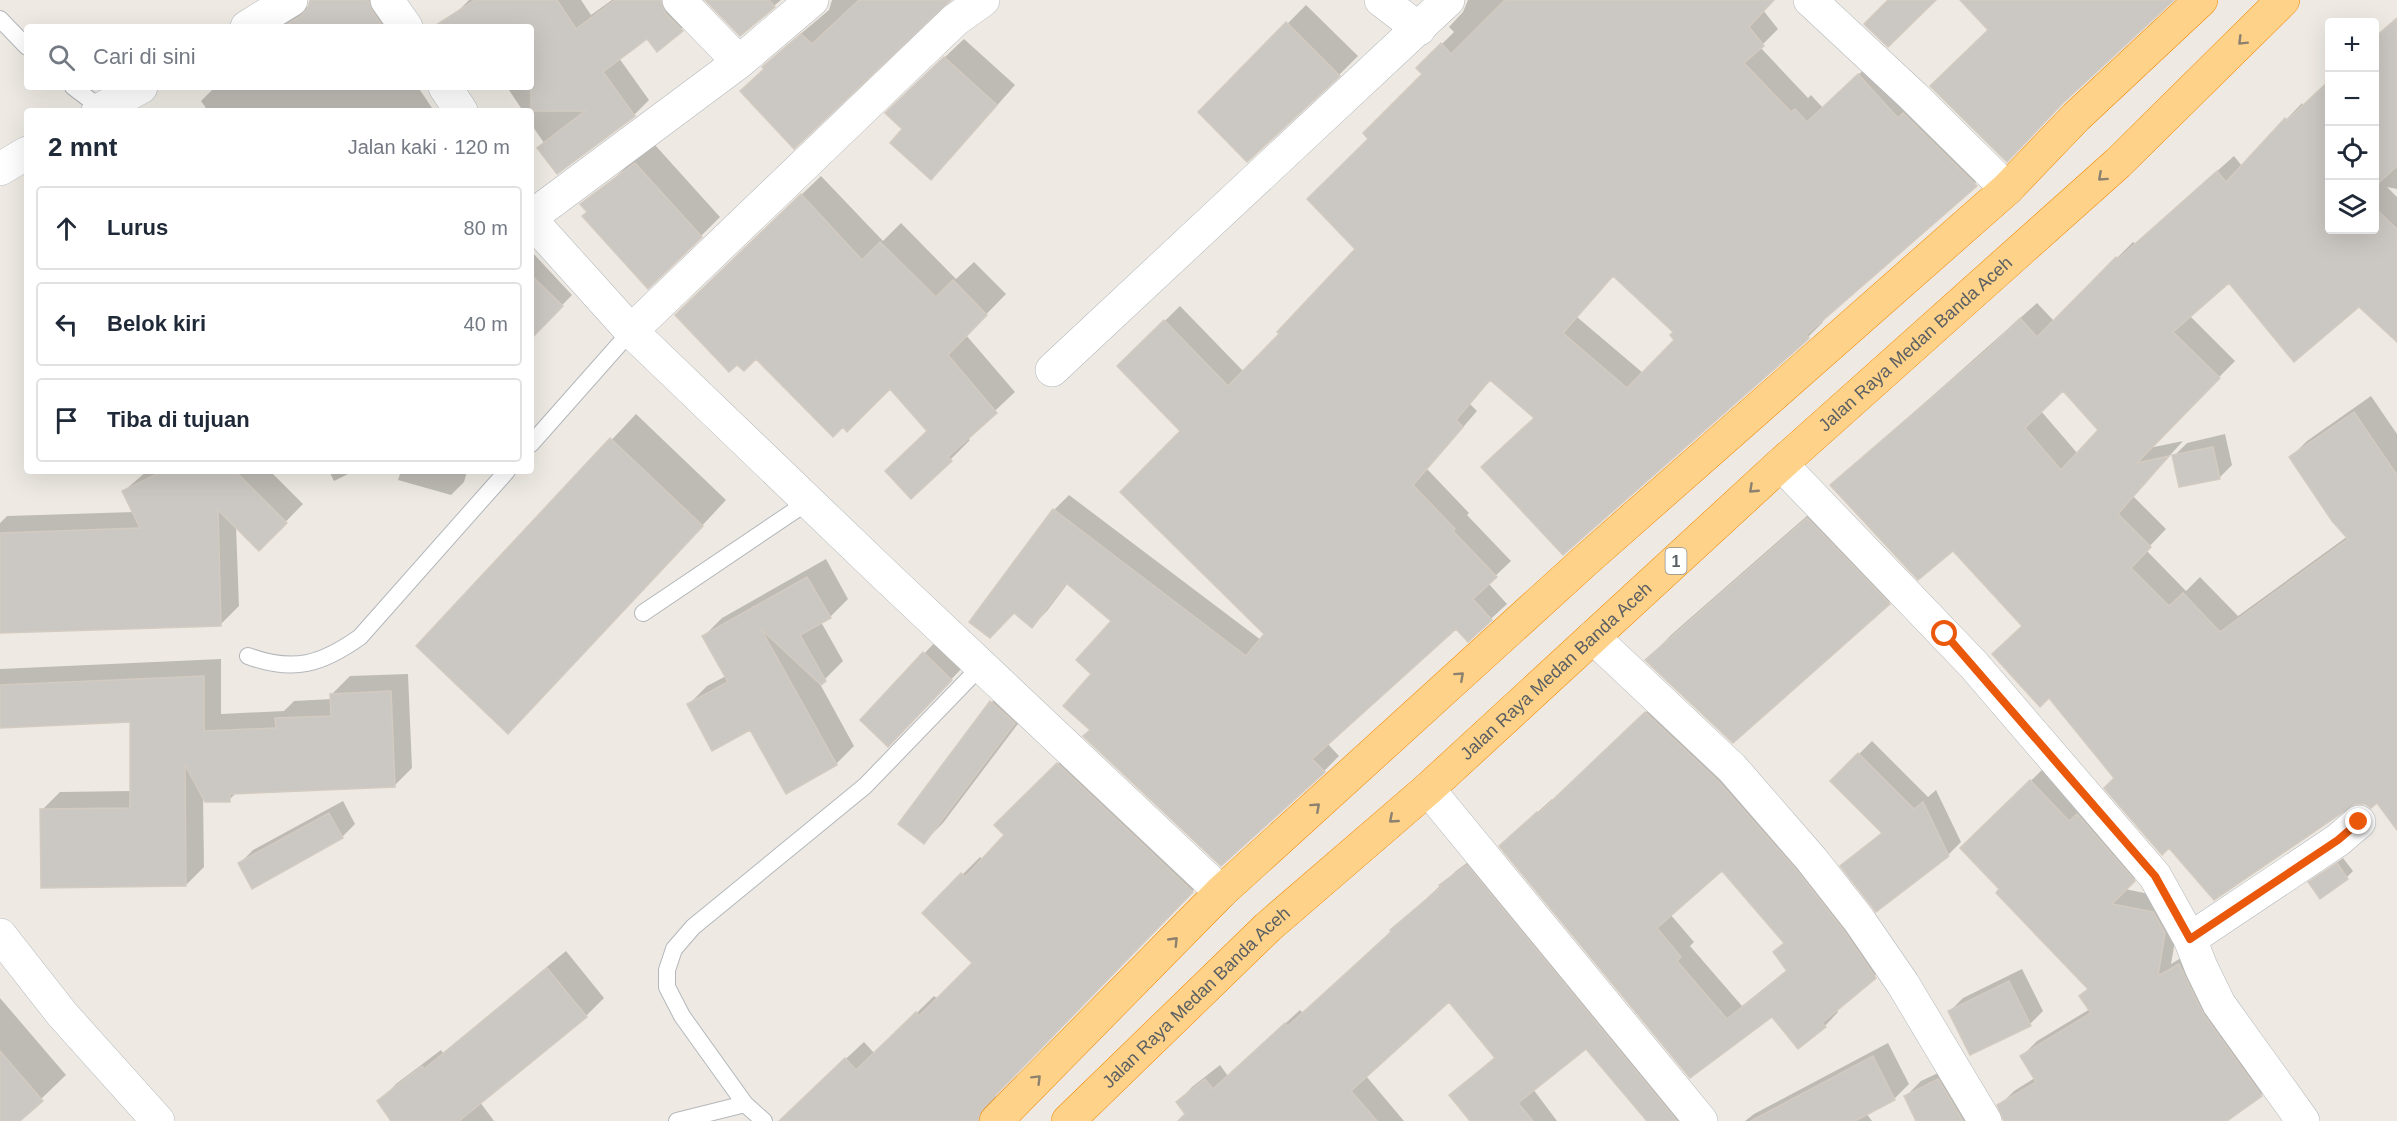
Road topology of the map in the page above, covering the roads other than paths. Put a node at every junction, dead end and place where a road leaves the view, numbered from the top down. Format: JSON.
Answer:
{"nodes":[{"id":1,"x":291,"y":0,"type":"edge"},
{"id":2,"x":387,"y":0,"type":"edge"},
{"id":3,"x":679,"y":0,"type":"edge"},
{"id":4,"x":812,"y":0,"type":"edge"},
{"id":5,"x":983,"y":0,"type":"edge"},
{"id":6,"x":1381,"y":0,"type":"edge"},
{"id":7,"x":1448,"y":0,"type":"edge"},
{"id":8,"x":1810,"y":0,"type":"edge"},
{"id":9,"x":2201,"y":0,"type":"edge"},
{"id":10,"x":2283,"y":0,"type":"edge"},
{"id":11,"x":0,"y":19,"type":"edge"},
{"id":12,"x":252,"y":24,"type":"edge"},
{"id":13,"x":404,"y":24,"type":"edge"},
{"id":14,"x":1419,"y":29,"type":"junction"},
{"id":15,"x":24,"y":44,"type":"edge"},
{"id":16,"x":739,"y":62,"type":"junction"},
{"id":17,"x":77,"y":90,"type":"edge"},
{"id":18,"x":136,"y":90,"type":"edge"},
{"id":19,"x":447,"y":90,"type":"edge"},
{"id":20,"x":98,"y":108,"type":"edge"},
{"id":21,"x":104,"y":108,"type":"edge"},
{"id":22,"x":458,"y":108,"type":"edge"},
{"id":23,"x":24,"y":155,"type":"edge"},
{"id":24,"x":0,"y":169,"type":"edge"},
{"id":25,"x":2007,"y":189,"type":"junction"},
{"id":26,"x":534,"y":216,"type":"edge"},
{"id":27,"x":534,"y":221,"type":"edge"},
{"id":28,"x":631,"y":331,"type":"junction"},
{"id":29,"x":1052,"y":370,"type":"dead end"},
{"id":30,"x":534,"y":441,"type":"edge"},
{"id":31,"x":1780,"y":464,"type":"junction"},
{"id":32,"x":504,"y":474,"type":"edge"},
{"id":33,"x":808,"y":501,"type":"junction"},
{"id":34,"x":643,"y":613,"type":"dead end"},
{"id":35,"x":1593,"y":637,"type":"junction"},
{"id":36,"x":248,"y":656,"type":"dead end"},
{"id":37,"x":982,"y":666,"type":"junction"},
{"id":38,"x":1428,"y":789,"type":"junction"},
{"id":39,"x":2359,"y":822,"type":"dead end"},
{"id":40,"x":1221,"y":892,"type":"junction"},
{"id":41,"x":0,"y":935,"type":"edge"},
{"id":42,"x":2190,"y":939,"type":"junction"},
{"id":43,"x":745,"y":1104,"type":"junction"},
{"id":44,"x":158,"y":1121,"type":"edge"},
{"id":45,"x":677,"y":1121,"type":"edge"},
{"id":46,"x":764,"y":1121,"type":"edge"},
{"id":47,"x":996,"y":1121,"type":"edge"},
{"id":48,"x":1068,"y":1121,"type":"edge"},
{"id":49,"x":1701,"y":1121,"type":"edge"},
{"id":50,"x":1985,"y":1121,"type":"edge"},
{"id":51,"x":2303,"y":1121,"type":"edge"}],
"edges":[{"from":1,"to":12,"type":"street"},
{"from":2,"to":13,"type":"street"},
{"from":3,"to":16,"type":"street"},
{"from":4,"to":16,"type":"street"},
{"from":5,"to":28,"type":"street"},
{"from":6,"to":14,"type":"street"},
{"from":7,"to":14,"type":"street"},
{"from":8,"to":25,"type":"street"},
{"from":9,"to":25,"type":"highway"},
{"from":10,"to":31,"type":"highway","name":"Jalan Raya Medan Banda Aceh","number":"1","one_way":true},
{"from":11,"to":15,"type":"lane"},
{"from":14,"to":29,"type":"street"},
{"from":16,"to":26,"type":"street"},
{"from":17,"to":20,"type":"lane"},
{"from":18,"to":21,"type":"street"},
{"from":19,"to":22,"type":"street"},
{"from":23,"to":24,"type":"street"},
{"from":40,"to":25,"type":"highway","one_way":true},
{"from":27,"to":28,"type":"street"},
{"from":28,"to":30,"type":"lane"},
{"from":28,"to":33,"type":"street"},
{"from":31,"to":35,"type":"highway","name":"Jalan Raya Medan Banda Aceh","number":"1","one_way":true},
{"from":31,"to":42,"type":"street"},
{"from":32,"to":36,"type":"lane"},
{"from":33,"to":34,"type":"lane"},
{"from":33,"to":37,"type":"street"},
{"from":35,"to":38,"type":"highway","name":"Jalan Raya Medan Banda Aceh","number":"1"},
{"from":35,"to":50,"type":"street"},
{"from":37,"to":40,"type":"street"},
{"from":37,"to":43,"type":"lane"},
{"from":38,"to":48,"type":"highway","name":"Jalan Raya Medan Banda Aceh","number":"1","one_way":true},
{"from":38,"to":49,"type":"street"},
{"from":39,"to":42,"type":"street"},
{"from":47,"to":40,"type":"highway","one_way":true},
{"from":41,"to":44,"type":"street"},
{"from":42,"to":51,"type":"street"},
{"from":43,"to":45,"type":"lane"},
{"from":43,"to":46,"type":"lane"}]}
